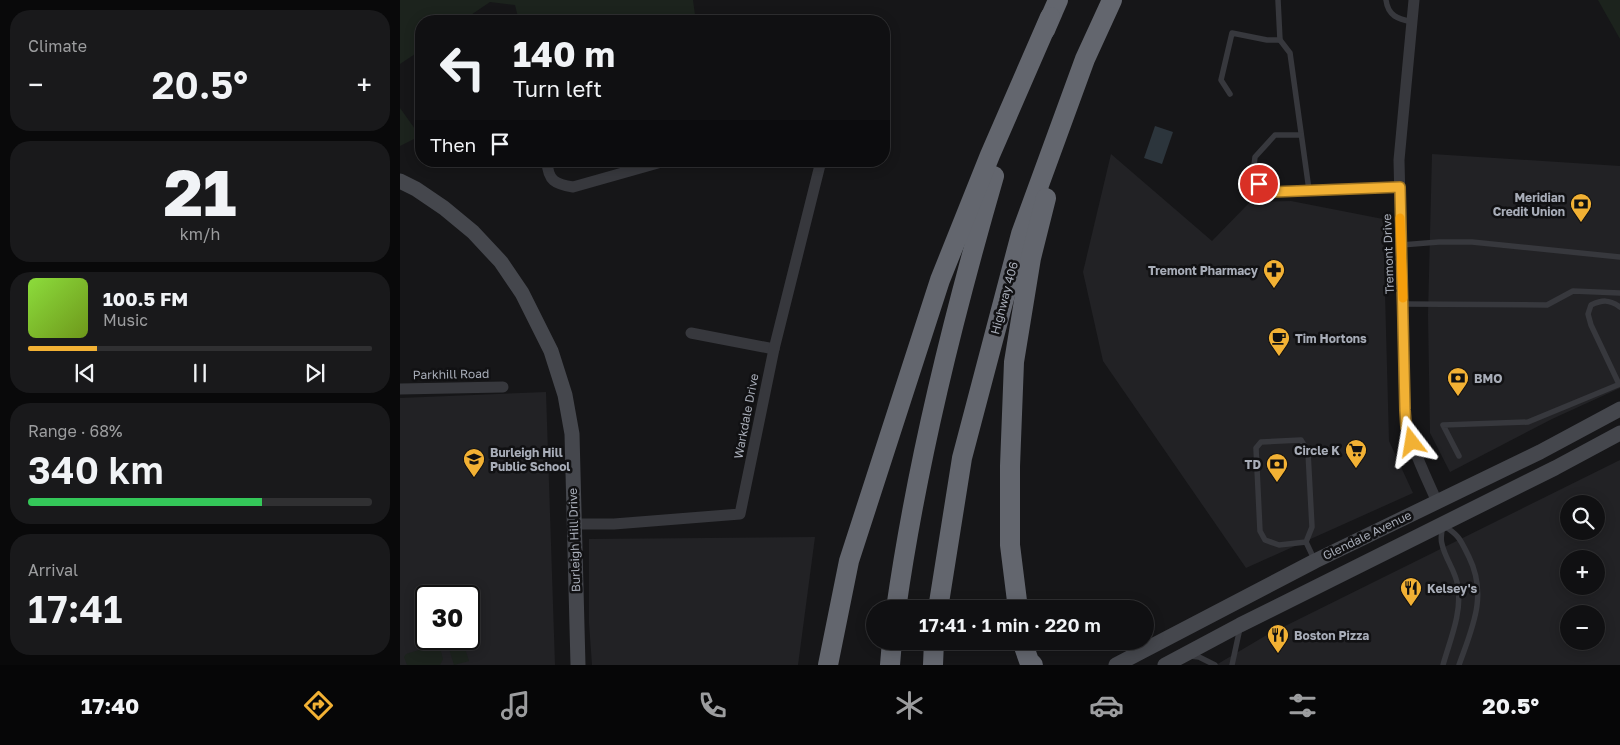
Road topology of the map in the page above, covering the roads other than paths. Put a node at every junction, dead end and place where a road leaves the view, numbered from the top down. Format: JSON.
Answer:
{"nodes":[{"id":1,"x":1112,"y":0,"type":"edge"},
{"id":2,"x":1278,"y":0,"type":"edge"},
{"id":3,"x":1386,"y":0,"type":"edge"},
{"id":4,"x":1414,"y":0,"type":"edge"},
{"id":5,"x":1054,"y":9,"type":"edge"},
{"id":6,"x":1412,"y":22,"type":"junction"},
{"id":7,"x":1280,"y":40,"type":"junction"},
{"id":8,"x":1085,"y":59,"type":"junction"},
{"id":9,"x":1230,"y":94,"type":"dead end"},
{"id":10,"x":1301,"y":135,"type":"junction"},
{"id":11,"x":547,"y":167,"type":"edge"},
{"id":12,"x":645,"y":167,"type":"edge"},
{"id":13,"x":819,"y":167,"type":"edge"},
{"id":14,"x":400,"y":181,"type":"edge"},
{"id":15,"x":1400,"y":187,"type":"junction"},
{"id":16,"x":1309,"y":190,"type":"junction"},
{"id":17,"x":1401,"y":245,"type":"junction"},
{"id":18,"x":1620,"y":257,"type":"edge"},
{"id":19,"x":1620,"y":293,"type":"edge"},
{"id":20,"x":1613,"y":302,"type":"junction"},
{"id":21,"x":1620,"y":302,"type":"edge"},
{"id":22,"x":1403,"y":304,"type":"junction"},
{"id":23,"x":1620,"y":307,"type":"edge"},
{"id":24,"x":690,"y":333,"type":"dead end"},
{"id":25,"x":774,"y":348,"type":"junction"},
{"id":26,"x":1619,"y":384,"type":"edge"},
{"id":27,"x":503,"y":387,"type":"dead end"},
{"id":28,"x":400,"y":389,"type":"edge"},
{"id":29,"x":1620,"y":409,"type":"edge"},
{"id":30,"x":1620,"y":433,"type":"edge"},
{"id":31,"x":1459,"y":456,"type":"dead end"},
{"id":32,"x":1437,"y":502,"type":"junction"},
{"id":33,"x":573,"y":524,"type":"junction"},
{"id":34,"x":1443,"y":525,"type":"junction"},
{"id":35,"x":1306,"y":542,"type":"junction"},
{"id":36,"x":1315,"y":561,"type":"junction"},
{"id":37,"x":897,"y":600,"type":"edge"},
{"id":38,"x":939,"y":600,"type":"edge"},
{"id":39,"x":1017,"y":600,"type":"edge"},
{"id":40,"x":1240,"y":625,"type":"junction"},
{"id":41,"x":891,"y":650,"type":"edge"},
{"id":42,"x":934,"y":650,"type":"edge"},
{"id":43,"x":1023,"y":650,"type":"edge"},
{"id":44,"x":1025,"y":650,"type":"edge"},
{"id":45,"x":1181,"y":656,"type":"junction"},
{"id":46,"x":578,"y":665,"type":"edge"},
{"id":47,"x":828,"y":665,"type":"edge"},
{"id":48,"x":890,"y":665,"type":"edge"},
{"id":49,"x":933,"y":665,"type":"edge"},
{"id":50,"x":1024,"y":665,"type":"edge"},
{"id":51,"x":1033,"y":665,"type":"edge"},
{"id":52,"x":1116,"y":665,"type":"edge"},
{"id":53,"x":1165,"y":665,"type":"edge"},
{"id":54,"x":1215,"y":665,"type":"edge"},
{"id":55,"x":1232,"y":665,"type":"edge"},
{"id":56,"x":1443,"y":665,"type":"edge"},
{"id":57,"x":1459,"y":665,"type":"edge"}],
"edges":[{"from":1,"to":8,"type":"highway","name":"Highway 406"},
{"from":2,"to":7,"type":"lane"},
{"from":3,"to":6,"type":"lane"},
{"from":4,"to":6,"type":"street","name":"Tremont Drive"},
{"from":5,"to":37,"type":"highway"},
{"from":5,"to":47,"type":"highway"},
{"from":6,"to":15,"type":"street","name":"Tremont Drive"},
{"from":7,"to":9,"type":"lane"},
{"from":7,"to":10,"type":"lane"},
{"from":8,"to":38,"type":"highway","name":"Highway 406"},
{"from":8,"to":39,"type":"highway"},
{"from":10,"to":16,"type":"lane"},
{"from":10,"to":16,"type":"lane"},
{"from":11,"to":12,"type":"street"},
{"from":13,"to":25,"type":"street","name":"Warkdale Drive"},
{"from":14,"to":33,"type":"main road","name":"Burleigh Hill Drive"},
{"from":15,"to":16,"type":"lane"},
{"from":15,"to":17,"type":"street","name":"Tremont Drive"},
{"from":17,"to":18,"type":"lane"},
{"from":17,"to":22,"type":"street","name":"Tremont Drive"},
{"from":19,"to":22,"type":"lane"},
{"from":20,"to":21,"type":"lane"},
{"from":20,"to":23,"type":"lane"},
{"from":20,"to":26,"type":"lane"},
{"from":22,"to":32,"type":"street","name":"Tremont Drive"},
{"from":24,"to":25,"type":"street"},
{"from":25,"to":33,"type":"street","name":"Warkdale Drive"},
{"from":26,"to":31,"type":"lane"},
{"from":27,"to":28,"type":"street","name":"Parkhill Road"},
{"from":29,"to":32,"type":"main road","name":"Glendale Avenue"},
{"from":30,"to":34,"type":"main road","name":"Glendale Avenue"},
{"from":32,"to":34,"type":"main road"},
{"from":32,"to":36,"type":"main road","name":"Glendale Avenue"},
{"from":33,"to":46,"type":"main road","name":"Burleigh Hill Drive"},
{"from":34,"to":40,"type":"main road","name":"Glendale Avenue"},
{"from":34,"to":56,"type":"lane"},
{"from":34,"to":57,"type":"lane"},
{"from":35,"to":35,"type":"lane"},
{"from":35,"to":36,"type":"lane"},
{"from":36,"to":52,"type":"main road","name":"Glendale Avenue"},
{"from":40,"to":45,"type":"main road","name":"Glendale Avenue"},
{"from":40,"to":55,"type":"lane"},
{"from":41,"to":48,"type":"highway"},
{"from":42,"to":49,"type":"highway"},
{"from":43,"to":50,"type":"highway"},
{"from":44,"to":51,"type":"highway"},
{"from":45,"to":53,"type":"main road","name":"Glendale Avenue"},
{"from":45,"to":54,"type":"lane"}]}
